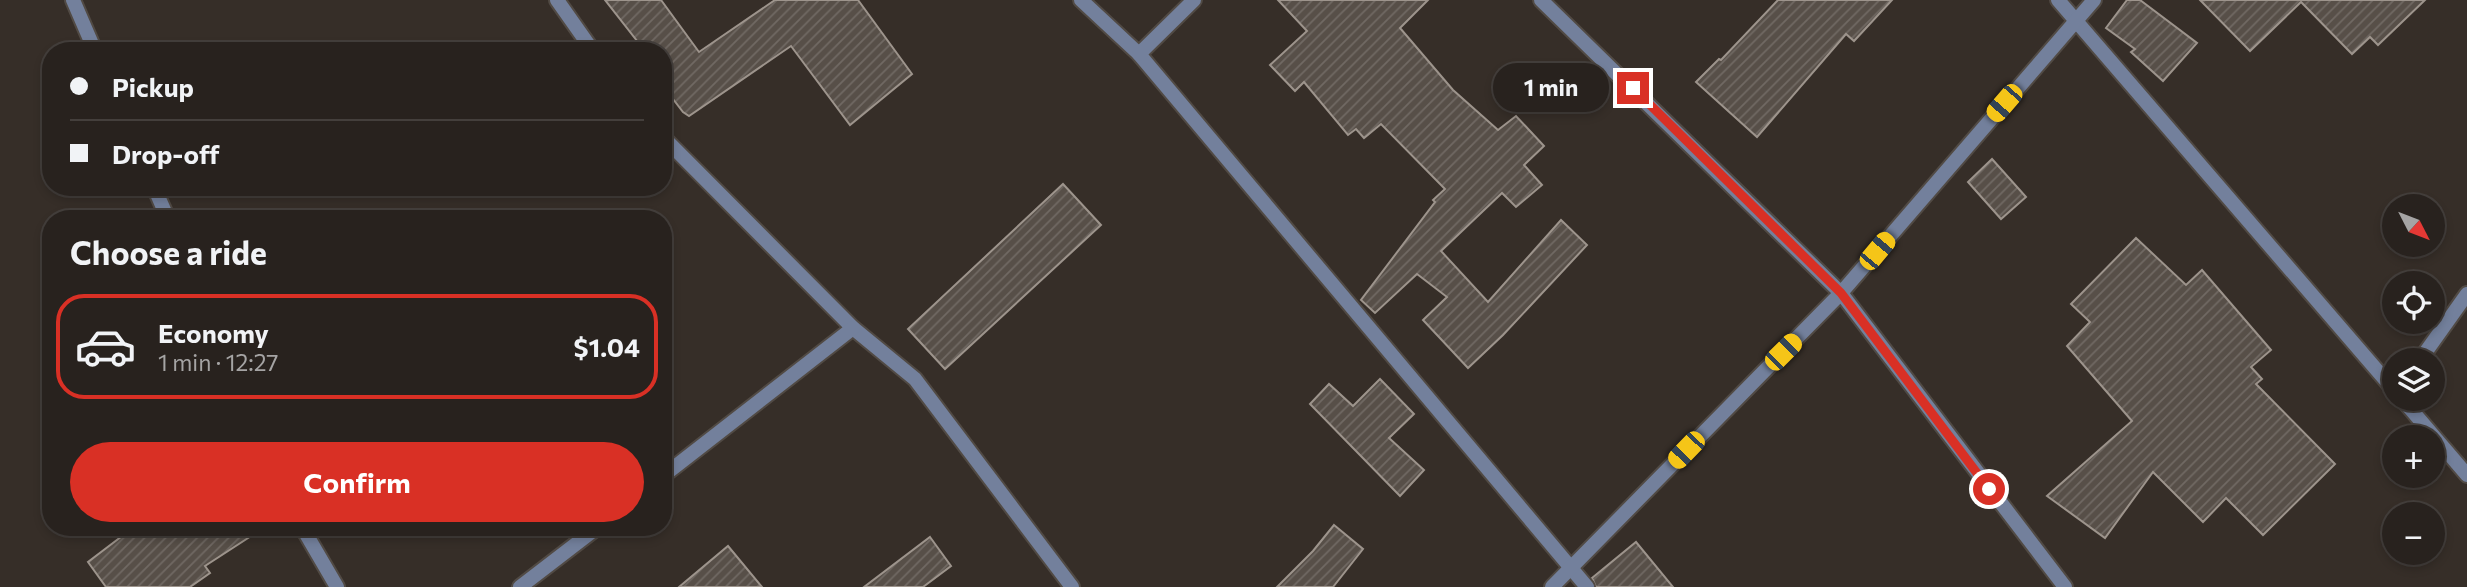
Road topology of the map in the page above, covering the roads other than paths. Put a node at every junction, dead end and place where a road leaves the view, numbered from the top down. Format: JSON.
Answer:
{"nodes":[{"id":1,"x":73,"y":0,"type":"edge"},
{"id":2,"x":557,"y":0,"type":"edge"},
{"id":3,"x":1080,"y":0,"type":"edge"},
{"id":4,"x":1194,"y":0,"type":"edge"},
{"id":5,"x":1541,"y":0,"type":"edge"},
{"id":6,"x":2058,"y":0,"type":"edge"},
{"id":7,"x":2094,"y":0,"type":"edge"},
{"id":8,"x":2077,"y":19,"type":"junction"},
{"id":9,"x":91,"y":42,"type":"edge"},
{"id":10,"x":587,"y":42,"type":"edge"},
{"id":11,"x":1139,"y":54,"type":"junction"},
{"id":12,"x":672,"y":146,"type":"edge"},
{"id":13,"x":1841,"y":293,"type":"junction"},
{"id":14,"x":2467,"y":294,"type":"edge"},
{"id":15,"x":853,"y":328,"type":"junction"},
{"id":16,"x":2429,"y":348,"type":"edge"},
{"id":17,"x":2382,"y":376,"type":"edge"},
{"id":18,"x":2412,"y":411,"type":"edge"},
{"id":19,"x":672,"y":469,"type":"edge"},
{"id":20,"x":2467,"y":475,"type":"edge"},
{"id":21,"x":307,"y":536,"type":"edge"},
{"id":22,"x":586,"y":536,"type":"edge"},
{"id":23,"x":1569,"y":567,"type":"junction"},
{"id":24,"x":337,"y":587,"type":"edge"},
{"id":25,"x":520,"y":587,"type":"edge"},
{"id":26,"x":1072,"y":587,"type":"edge"},
{"id":27,"x":1552,"y":587,"type":"edge"},
{"id":28,"x":1587,"y":587,"type":"edge"},
{"id":29,"x":2065,"y":587,"type":"edge"}],
"edges":[{"from":1,"to":9,"type":"street"},
{"from":2,"to":10,"type":"street"},
{"from":3,"to":11,"type":"street"},
{"from":4,"to":11,"type":"street"},
{"from":5,"to":13,"type":"street"},
{"from":6,"to":8,"type":"street"},
{"from":7,"to":8,"type":"street"},
{"from":8,"to":13,"type":"street"},
{"from":8,"to":17,"type":"street"},
{"from":11,"to":23,"type":"street"},
{"from":12,"to":15,"type":"street"},
{"from":13,"to":23,"type":"street"},
{"from":13,"to":29,"type":"street"},
{"from":14,"to":16,"type":"street"},
{"from":15,"to":19,"type":"street"},
{"from":15,"to":26,"type":"street"},
{"from":18,"to":20,"type":"street"},
{"from":21,"to":24,"type":"street"},
{"from":22,"to":25,"type":"street"},
{"from":23,"to":27,"type":"street"},
{"from":23,"to":28,"type":"street"}]}
